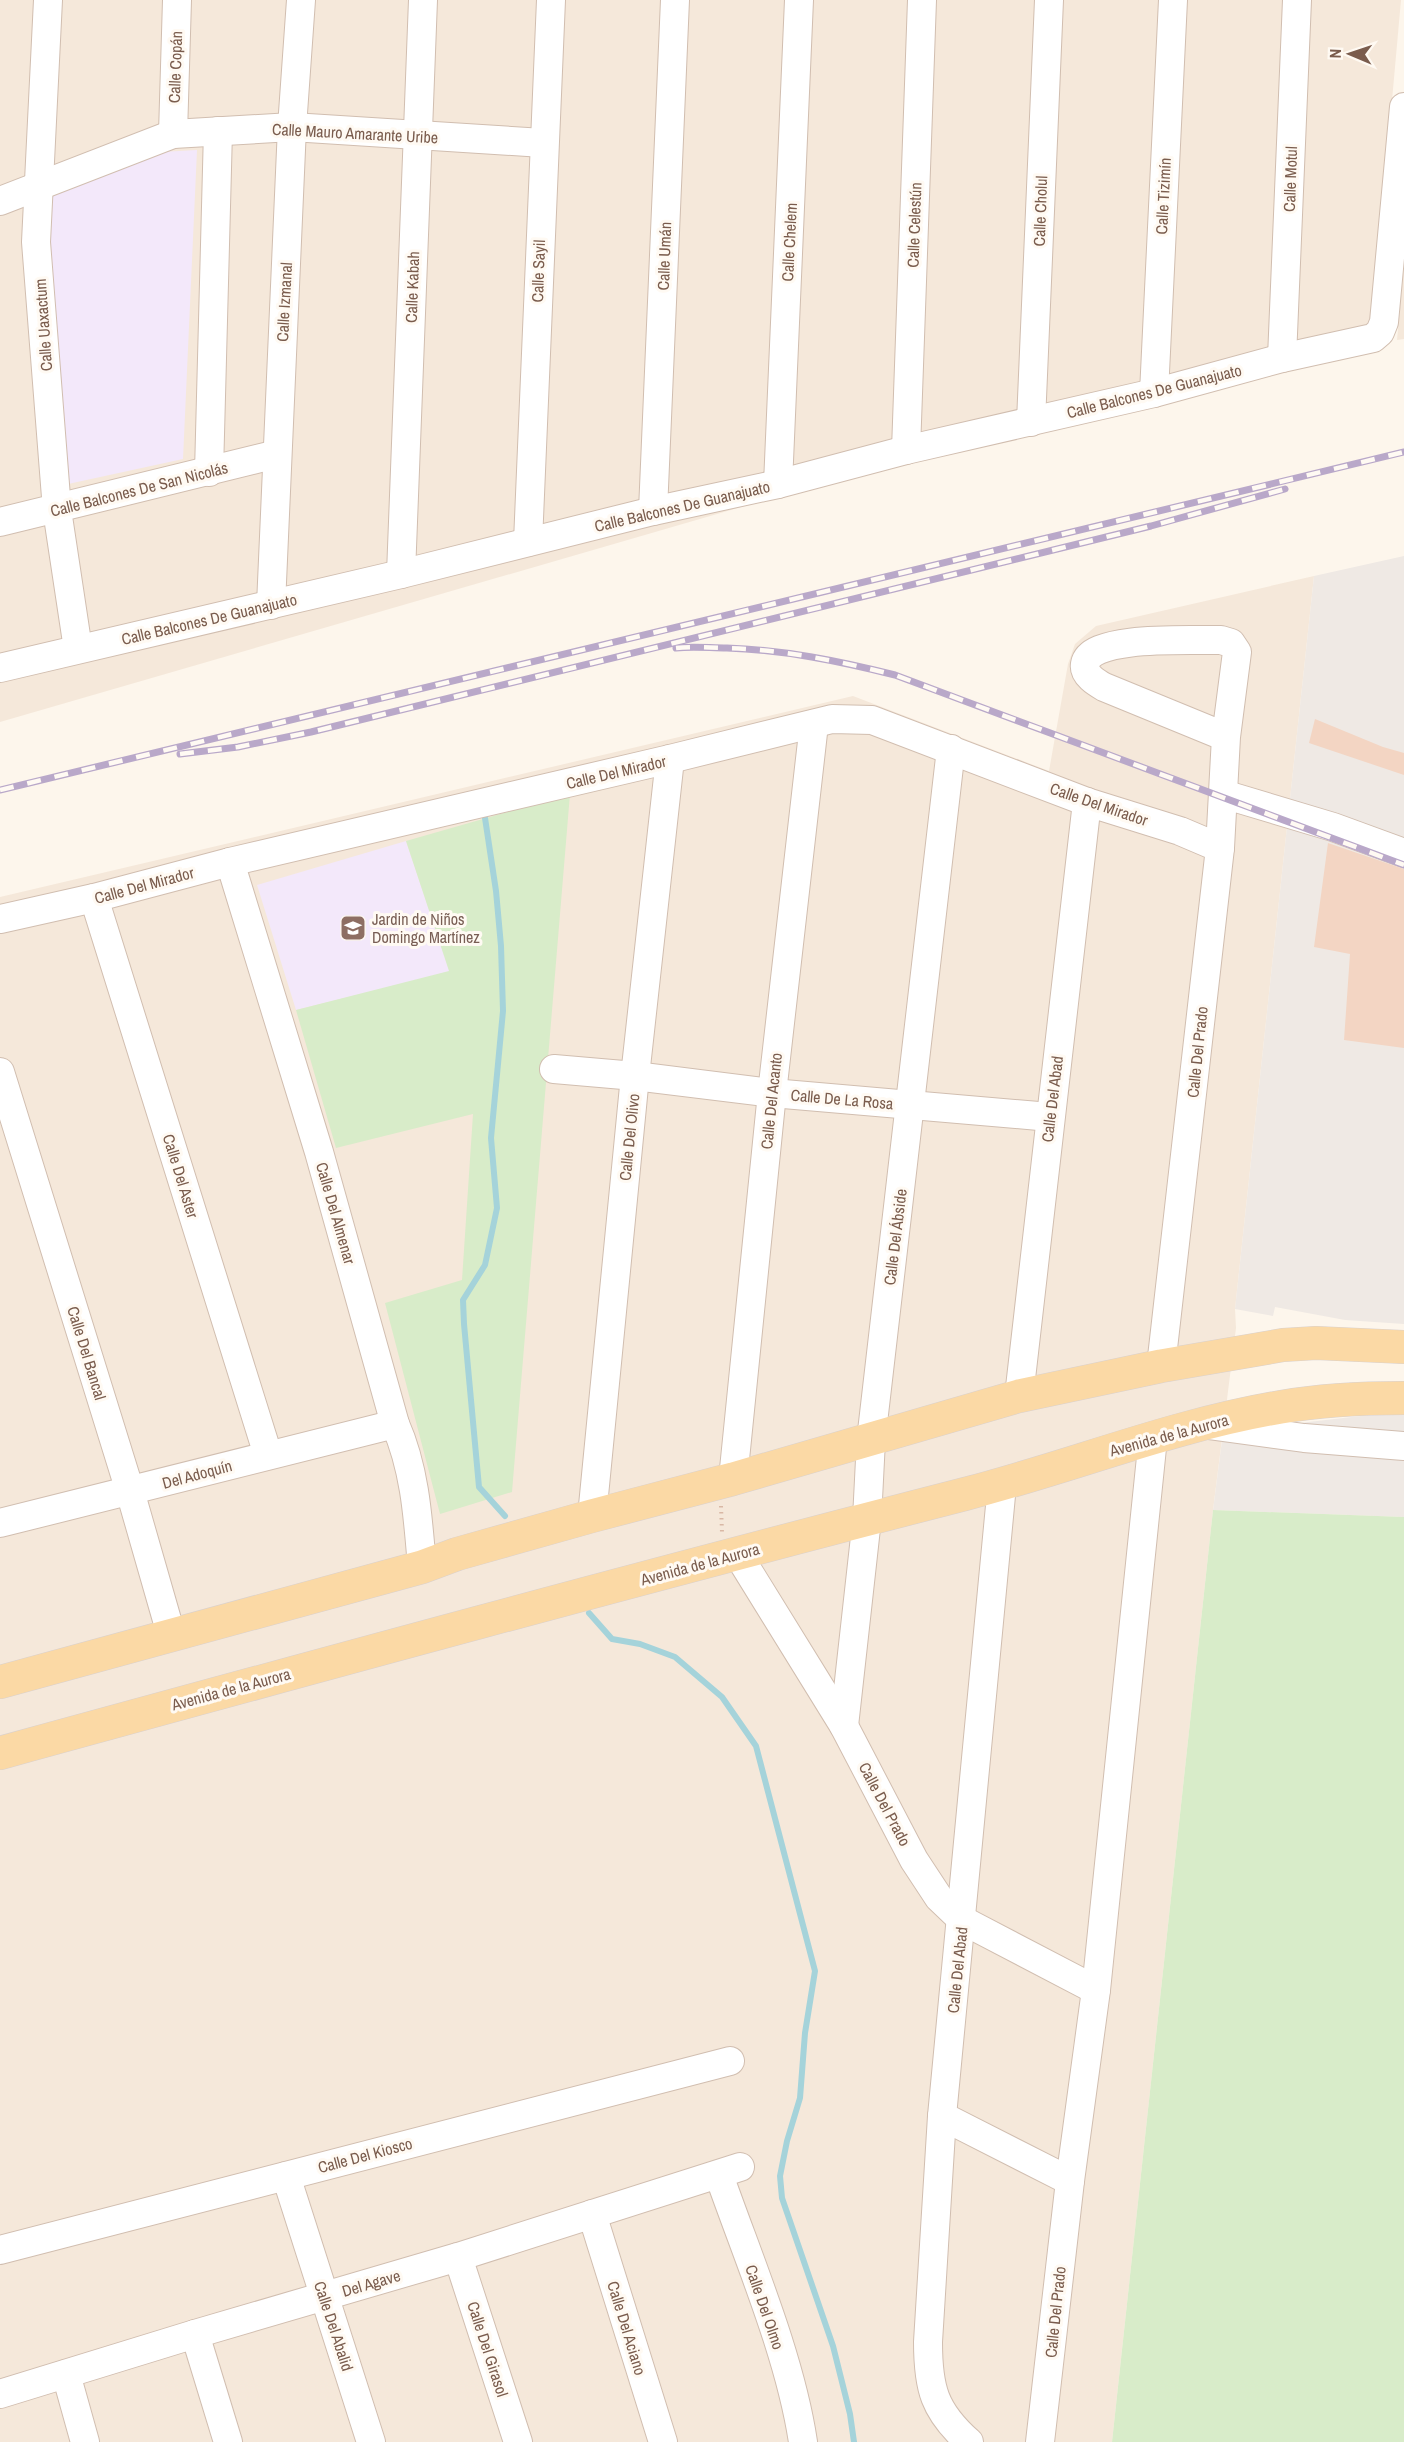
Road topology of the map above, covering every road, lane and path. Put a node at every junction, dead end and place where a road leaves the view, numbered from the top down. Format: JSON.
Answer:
{"nodes":[{"id":1,"x":48,"y":0,"type":"edge"},
{"id":2,"x":177,"y":0,"type":"edge"},
{"id":3,"x":301,"y":0,"type":"edge"},
{"id":4,"x":423,"y":0,"type":"edge"},
{"id":5,"x":551,"y":0,"type":"edge"},
{"id":6,"x":675,"y":0,"type":"edge"},
{"id":7,"x":800,"y":0,"type":"edge"},
{"id":8,"x":922,"y":0,"type":"edge"},
{"id":9,"x":1049,"y":0,"type":"edge"},
{"id":10,"x":1173,"y":0,"type":"edge"},
{"id":11,"x":1297,"y":0,"type":"edge"},
{"id":12,"x":1404,"y":107,"type":"edge"},
{"id":13,"x":292,"y":127,"type":"junction"},
{"id":14,"x":218,"y":131,"type":"junction"},
{"id":15,"x":173,"y":134,"type":"junction"},
{"id":16,"x":418,"y":135,"type":"junction"},
{"id":17,"x":543,"y":143,"type":"junction"},
{"id":18,"x":38,"y":186,"type":"junction"},
{"id":19,"x":0,"y":201,"type":"edge"},
{"id":20,"x":1282,"y":358,"type":"junction"},
{"id":21,"x":1154,"y":393,"type":"junction"},
{"id":22,"x":1031,"y":422,"type":"junction"},
{"id":23,"x":906,"y":450,"type":"junction"},
{"id":24,"x":277,"y":454,"type":"junction"},
{"id":25,"x":209,"y":472,"type":"junction"},
{"id":26,"x":778,"y":484,"type":"junction"},
{"id":27,"x":57,"y":510,"type":"junction"},
{"id":28,"x":653,"y":512,"type":"junction"},
{"id":29,"x":0,"y":522,"type":"edge"},
{"id":30,"x":528,"y":542,"type":"junction"},
{"id":31,"x":401,"y":574,"type":"junction"},
{"id":32,"x":271,"y":604,"type":"junction"},
{"id":33,"x":78,"y":649,"type":"junction"},
{"id":34,"x":0,"y":668,"type":"edge"},
{"id":35,"x":814,"y":724,"type":"junction"},
{"id":36,"x":1226,"y":737,"type":"junction"},
{"id":37,"x":951,"y":749,"type":"junction"},
{"id":38,"x":670,"y":759,"type":"junction"},
{"id":39,"x":1223,"y":794,"type":"junction"},
{"id":40,"x":1087,"y":801,"type":"junction"},
{"id":41,"x":1220,"y":848,"type":"junction"},
{"id":42,"x":1404,"y":853,"type":"edge"},
{"id":43,"x":230,"y":862,"type":"junction"},
{"id":44,"x":94,"y":898,"type":"junction"},
{"id":45,"x":0,"y":919,"type":"edge"},
{"id":46,"x":554,"y":1069,"type":"dead end"},
{"id":47,"x":0,"y":1072,"type":"edge"},
{"id":48,"x":635,"y":1076,"type":"junction"},
{"id":49,"x":772,"y":1093,"type":"junction"},
{"id":50,"x":910,"y":1105,"type":"junction"},
{"id":51,"x":1050,"y":1117,"type":"junction"},
{"id":52,"x":1404,"y":1347,"type":"edge"},
{"id":53,"x":1161,"y":1366,"type":"junction"},
{"id":54,"x":1019,"y":1396,"type":"junction"},
{"id":55,"x":1404,"y":1398,"type":"edge"},
{"id":56,"x":395,"y":1424,"type":"junction"},
{"id":57,"x":1203,"y":1425,"type":"junction"},
{"id":58,"x":1153,"y":1438,"type":"junction"},
{"id":59,"x":871,"y":1440,"type":"junction"},
{"id":60,"x":1404,"y":1446,"type":"edge"},
{"id":61,"x":268,"y":1455,"type":"junction"},
{"id":62,"x":726,"y":1481,"type":"junction"},
{"id":63,"x":1002,"y":1485,"type":"junction"},
{"id":64,"x":130,"y":1491,"type":"junction"},
{"id":65,"x":592,"y":1516,"type":"junction"},
{"id":66,"x":867,"y":1519,"type":"junction"},
{"id":67,"x":0,"y":1523,"type":"edge"},
{"id":68,"x":730,"y":1555,"type":"junction"},
{"id":69,"x":422,"y":1567,"type":"junction"},
{"id":70,"x":171,"y":1634,"type":"junction"},
{"id":71,"x":0,"y":1682,"type":"edge"},
{"id":72,"x":844,"y":1726,"type":"junction"},
{"id":73,"x":0,"y":1753,"type":"edge"},
{"id":74,"x":962,"y":1920,"type":"junction"},
{"id":75,"x":1096,"y":1990,"type":"junction"},
{"id":76,"x":730,"y":2061,"type":"dead end"},
{"id":77,"x":942,"y":2116,"type":"junction"},
{"id":78,"x":729,"y":2171,"type":"joint"},
{"id":79,"x":286,"y":2175,"type":"junction"},
{"id":80,"x":1070,"y":2181,"type":"junction"},
{"id":81,"x":592,"y":2214,"type":"junction"},
{"id":82,"x":0,"y":2250,"type":"edge"},
{"id":83,"x":458,"y":2257,"type":"junction"},
{"id":84,"x":324,"y":2296,"type":"junction"},
{"id":85,"x":195,"y":2334,"type":"junction"},
{"id":86,"x":66,"y":2374,"type":"junction"},
{"id":87,"x":0,"y":2394,"type":"edge"},
{"id":88,"x":85,"y":2442,"type":"edge"},
{"id":89,"x":228,"y":2442,"type":"edge"},
{"id":90,"x":371,"y":2442,"type":"edge"},
{"id":91,"x":518,"y":2442,"type":"edge"},
{"id":92,"x":663,"y":2442,"type":"edge"},
{"id":93,"x":803,"y":2442,"type":"edge"},
{"id":94,"x":969,"y":2442,"type":"edge"},
{"id":95,"x":1041,"y":2442,"type":"edge"}],
"edges":[{"from":1,"to":18,"type":"street","name":"Calle Uaxactum"},
{"from":2,"to":15,"type":"street","name":"Calle Copán"},
{"from":3,"to":13,"type":"street","name":"Calle Izmanal"},
{"from":4,"to":16,"type":"street","name":"Calle Kabah"},
{"from":5,"to":17,"type":"street","name":"Calle Sayil"},
{"from":6,"to":28,"type":"street","name":"Calle Umán"},
{"from":7,"to":26,"type":"street","name":"Calle Chelem"},
{"from":8,"to":23,"type":"street","name":"Calle Celestún"},
{"from":9,"to":22,"type":"street","name":"Calle Cholul"},
{"from":10,"to":21,"type":"street","name":"Calle Tizimín"},
{"from":11,"to":20,"type":"street","name":"Calle Motul"},
{"from":12,"to":20,"type":"street","name":"Calle Balcones De Guanajuato"},
{"from":13,"to":14,"type":"street","name":"Calle Mauro Amarante Uribe"},
{"from":13,"to":16,"type":"street","name":"Calle Mauro Amarante Uribe"},
{"from":13,"to":24,"type":"street","name":"Calle Izmanal"},
{"from":14,"to":15,"type":"street","name":"Calle Mauro Amarante Uribe"},
{"from":14,"to":25,"type":"street"},
{"from":15,"to":18,"type":"street","name":"Calle Mauro Amarante Uribe"},
{"from":16,"to":17,"type":"street","name":"Calle Mauro Amarante Uribe"},
{"from":16,"to":31,"type":"street","name":"Calle Kabah"},
{"from":17,"to":30,"type":"street","name":"Calle Sayil"},
{"from":18,"to":19,"type":"street","name":"Calle Mauro Amarante Uribe"},
{"from":18,"to":27,"type":"street","name":"Calle Uaxactum"},
{"from":20,"to":21,"type":"street","name":"Calle Balcones De Guanajuato"},
{"from":21,"to":22,"type":"street","name":"Calle Balcones De Guanajuato"},
{"from":22,"to":23,"type":"street","name":"Calle Balcones De Guanajuato"},
{"from":23,"to":26,"type":"street","name":"Calle Balcones De Guanajuato"},
{"from":24,"to":25,"type":"street","name":"Calle Balcones De San Nicolás"},
{"from":24,"to":32,"type":"street","name":"Calle Izmanal"},
{"from":25,"to":27,"type":"street","name":"Calle Balcones De San Nicolás"},
{"from":26,"to":28,"type":"street","name":"Calle Balcones De Guanajuato"},
{"from":27,"to":29,"type":"street","name":"Calle Balcones De San Nicolás"},
{"from":27,"to":33,"type":"street","name":"Calle Uaxactum"},
{"from":28,"to":30,"type":"street","name":"Calle Balcones De Guanajuato"},
{"from":30,"to":31,"type":"street","name":"Calle Balcones De Guanajuato"},
{"from":31,"to":32,"type":"street","name":"Calle Balcones De Guanajuato"},
{"from":32,"to":33,"type":"street","name":"Calle Balcones De Guanajuato"},
{"from":33,"to":34,"type":"street","name":"Calle Balcones De Guanajuato"},
{"from":35,"to":37,"type":"street","name":"Calle Del Mirador"},
{"from":35,"to":38,"type":"street","name":"Calle Del Mirador"},
{"from":35,"to":49,"type":"street","name":"Calle Del Acanto"},
{"from":36,"to":36,"type":"street","name":"Calle Del Prado"},
{"from":36,"to":39,"type":"street","name":"Calle Del Prado"},
{"from":37,"to":40,"type":"street","name":"Calle Del Mirador"},
{"from":37,"to":50,"type":"street","name":"Calle Del Ábside"},
{"from":38,"to":43,"type":"street","name":"Calle Del Mirador"},
{"from":38,"to":48,"type":"street","name":"Calle Del Olivo"},
{"from":39,"to":41,"type":"street","name":"Calle Del Prado"},
{"from":39,"to":42,"type":"street"},
{"from":40,"to":41,"type":"street","name":"Calle Del Mirador"},
{"from":40,"to":51,"type":"street","name":"Calle Del Abad"},
{"from":41,"to":53,"type":"street","name":"Calle Del Prado"},
{"from":43,"to":44,"type":"street","name":"Calle Del Mirador"},
{"from":43,"to":56,"type":"street","name":"Calle Del Almenar"},
{"from":44,"to":45,"type":"street","name":"Calle Del Mirador"},
{"from":44,"to":61,"type":"street","name":"Calle Del Aster"},
{"from":46,"to":48,"type":"street","name":"Calle De La Rosa"},
{"from":47,"to":64,"type":"street","name":"Calle Del Bancal"},
{"from":48,"to":49,"type":"street","name":"Calle De La Rosa"},
{"from":48,"to":65,"type":"street","name":"Calle Del Olivo"},
{"from":49,"to":50,"type":"street","name":"Calle De La Rosa"},
{"from":49,"to":62,"type":"street","name":"Calle Del Acanto"},
{"from":50,"to":51,"type":"street","name":"Calle De La Rosa"},
{"from":50,"to":59,"type":"street","name":"Calle Del Ábside"},
{"from":51,"to":54,"type":"street","name":"Calle Del Abad"},
{"from":52,"to":53,"type":"main road"},
{"from":53,"to":54,"type":"main road"},
{"from":54,"to":59,"type":"main road"},
{"from":55,"to":57,"type":"main road","name":"Avenida de la Aurora"},
{"from":56,"to":61,"type":"street","name":"Del Adoquín"},
{"from":56,"to":69,"type":"street","name":"Calle Del Almenar"},
{"from":57,"to":58,"type":"main road","name":"Avenida de la Aurora"},
{"from":57,"to":60,"type":"street"},
{"from":58,"to":63,"type":"main road","name":"Avenida de la Aurora"},
{"from":58,"to":75,"type":"street","name":"Calle Del Prado"},
{"from":59,"to":62,"type":"main road"},
{"from":59,"to":66,"type":"street","name":"Calle Del Ábside"},
{"from":61,"to":64,"type":"street","name":"Del Adoquín"},
{"from":62,"to":65,"type":"main road"},
{"from":62,"to":68,"type":"path"},
{"from":63,"to":66,"type":"main road","name":"Avenida de la Aurora"},
{"from":63,"to":74,"type":"street","name":"Calle Del Abad"},
{"from":64,"to":67,"type":"street","name":"Del Adoquín"},
{"from":64,"to":70,"type":"street","name":"Calle Del Bancal"},
{"from":65,"to":69,"type":"main road"},
{"from":66,"to":68,"type":"main road","name":"Avenida de la Aurora"},
{"from":66,"to":72,"type":"street","name":"Calle Del Ábside"},
{"from":68,"to":72,"type":"street","name":"Calle Del Prado"},
{"from":68,"to":73,"type":"main road","name":"Avenida de la Aurora"},
{"from":69,"to":70,"type":"main road"},
{"from":70,"to":71,"type":"main road"},
{"from":72,"to":74,"type":"street","name":"Calle Del Prado"},
{"from":74,"to":75,"type":"street","name":"Calle Del Prado"},
{"from":74,"to":77,"type":"street","name":"Calle Del Abad"},
{"from":75,"to":80,"type":"street","name":"Calle Del Prado"},
{"from":76,"to":79,"type":"street","name":"Calle Del Kiosco"},
{"from":77,"to":80,"type":"street"},
{"from":77,"to":94,"type":"street","name":"Calle Del Abad"},
{"from":78,"to":81,"type":"street","name":"Del Agave"},
{"from":78,"to":93,"type":"street","name":"Calle Del Olmo"},
{"from":79,"to":82,"type":"street","name":"Calle Del Kiosco"},
{"from":79,"to":84,"type":"street","name":"Calle Del Abalid"},
{"from":80,"to":95,"type":"street","name":"Calle Del Prado"},
{"from":81,"to":83,"type":"street","name":"Del Agave"},
{"from":81,"to":92,"type":"street","name":"Calle Del Aciano"},
{"from":83,"to":84,"type":"street","name":"Del Agave"},
{"from":83,"to":91,"type":"street","name":"Calle Del Girasol"},
{"from":84,"to":85,"type":"street","name":"Del Agave"},
{"from":84,"to":90,"type":"street","name":"Calle Del Abalid"},
{"from":85,"to":86,"type":"street","name":"Del Agave"},
{"from":85,"to":89,"type":"street"},
{"from":86,"to":87,"type":"street","name":"Del Agave"},
{"from":86,"to":88,"type":"street"}]}
